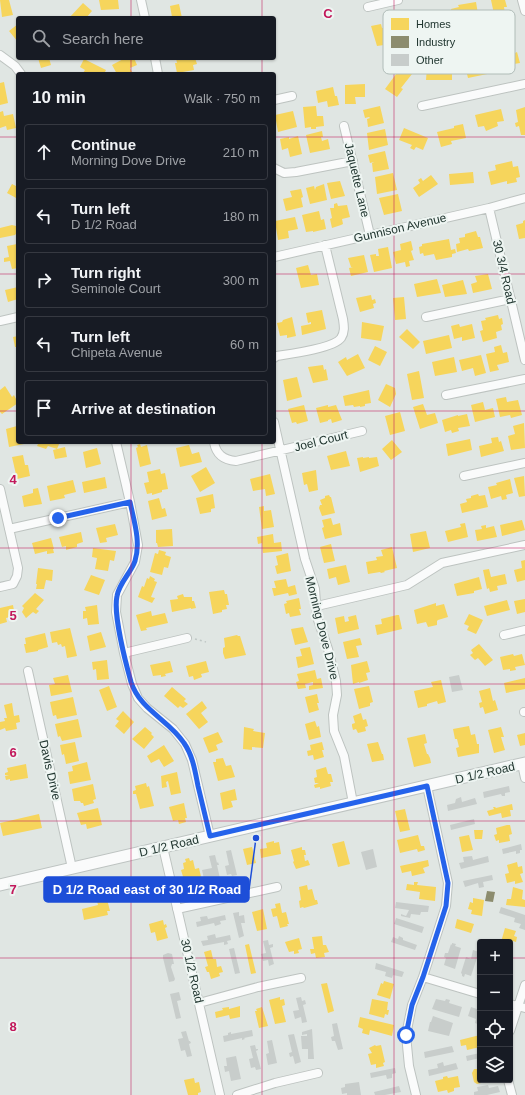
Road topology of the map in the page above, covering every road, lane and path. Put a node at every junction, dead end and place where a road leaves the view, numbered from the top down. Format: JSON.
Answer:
{"nodes":[{"id":1,"x":141,"y":0,"type":"edge"},
{"id":2,"x":398,"y":0,"type":"edge"},
{"id":3,"x":522,"y":0,"type":"edge"},
{"id":4,"x":368,"y":7,"type":"dead end"},
{"id":5,"x":525,"y":12,"type":"edge"},
{"id":6,"x":145,"y":16,"type":"edge"},
{"id":7,"x":0,"y":55,"type":"edge"},
{"id":8,"x":155,"y":60,"type":"edge"},
{"id":9,"x":20,"y":72,"type":"edge"},
{"id":10,"x":158,"y":72,"type":"edge"},
{"id":11,"x":525,"y":84,"type":"edge"},
{"id":12,"x":292,"y":96,"type":"dead end"},
{"id":13,"x":276,"y":100,"type":"edge"},
{"id":14,"x":422,"y":106,"type":"dead end"},
{"id":15,"x":344,"y":126,"type":"dead end"},
{"id":16,"x":352,"y":161,"type":"junction"},
{"id":17,"x":276,"y":169,"type":"edge"},
{"id":18,"x":525,"y":198,"type":"edge"},
{"id":19,"x":489,"y":208,"type":"junction"},
{"id":20,"x":370,"y":235,"type":"junction"},
{"id":21,"x":325,"y":245,"type":"junction"},
{"id":22,"x":276,"y":257,"type":"edge"},
{"id":23,"x":511,"y":299,"type":"junction"},
{"id":24,"x":16,"y":317,"type":"edge"},
{"id":25,"x":426,"y":317,"type":"dead end"},
{"id":26,"x":0,"y":321,"type":"edge"},
{"id":27,"x":276,"y":357,"type":"edge"},
{"id":28,"x":525,"y":360,"type":"edge"},
{"id":29,"x":525,"y":379,"type":"edge"},
{"id":30,"x":446,"y":395,"type":"dead end"},
{"id":31,"x":362,"y":431,"type":"dead end"},
{"id":32,"x":276,"y":432,"type":"edge"},
{"id":33,"x":116,"y":444,"type":"edge"},
{"id":34,"x":214,"y":444,"type":"edge"},
{"id":35,"x":280,"y":451,"type":"junction"},
{"id":36,"x":525,"y":463,"type":"edge"},
{"id":37,"x":464,"y":476,"type":"dead end"},
{"id":38,"x":0,"y":489,"type":"edge"},
{"id":39,"x":130,"y":502,"type":"junction"},
{"id":40,"x":2,"y":503,"type":"edge"},
{"id":41,"x":9,"y":529,"type":"junction"},
{"id":42,"x":525,"y":545,"type":"edge"},
{"id":43,"x":0,"y":588,"type":"edge"},
{"id":44,"x":317,"y":606,"type":"junction"},
{"id":45,"x":525,"y":630,"type":"edge"},
{"id":46,"x":504,"y":635,"type":"dead end"},
{"id":47,"x":187,"y":638,"type":"dead end"},
{"id":48,"x":124,"y":653,"type":"junction"},
{"id":49,"x":28,"y":671,"type":"dead end"},
{"id":50,"x":523,"y":764,"type":"edge"},
{"id":51,"x":525,"y":778,"type":"edge"},
{"id":52,"x":427,"y":786,"type":"junction"},
{"id":53,"x":353,"y":803,"type":"junction"},
{"id":54,"x":210,"y":836,"type":"junction"},
{"id":55,"x":163,"y":847,"type":"junction"},
{"id":56,"x":72,"y":868,"type":"junction"},
{"id":57,"x":0,"y":885,"type":"edge"},
{"id":58,"x":277,"y":888,"type":"dead end"},
{"id":59,"x":177,"y":909,"type":"junction"},
{"id":60,"x":423,"y":977,"type":"junction"},
{"id":61,"x":301,"y":978,"type":"dead end"},
{"id":62,"x":525,"y":985,"type":"edge"},
{"id":63,"x":477,"y":993,"type":"edge"},
{"id":64,"x":199,"y":1003,"type":"junction"},
{"id":65,"x":518,"y":1006,"type":"edge"},
{"id":66,"x":513,"y":1022,"type":"edge"},
{"id":67,"x":318,"y":1073,"type":"dead end"},
{"id":68,"x":509,"y":1083,"type":"edge"},
{"id":69,"x":220,"y":1095,"type":"edge"},
{"id":70,"x":237,"y":1095,"type":"edge"},
{"id":71,"x":416,"y":1095,"type":"edge"},
{"id":72,"x":512,"y":1095,"type":"edge"}],
"edges":[{"from":1,"to":6,"type":"street"},
{"from":2,"to":4,"type":"street"},
{"from":3,"to":5,"type":"street"},
{"from":7,"to":9,"type":"street"},
{"from":8,"to":10,"type":"street"},
{"from":11,"to":14,"type":"street"},
{"from":12,"to":13,"type":"street"},
{"from":15,"to":16,"type":"street","name":"Jaquette Lane"},
{"from":16,"to":17,"type":"street"},
{"from":16,"to":20,"type":"street","name":"Jaquette Lane"},
{"from":18,"to":19,"type":"street","name":"Gunnison Avenue"},
{"from":19,"to":20,"type":"street","name":"Gunnison Avenue"},
{"from":19,"to":23,"type":"street","name":"30 3/4 Road"},
{"from":20,"to":21,"type":"street","name":"Gunnison Avenue"},
{"from":21,"to":22,"type":"street","name":"Gunnison Avenue"},
{"from":21,"to":27,"type":"street"},
{"from":23,"to":25,"type":"street"},
{"from":23,"to":28,"type":"street","name":"30 3/4 Road"},
{"from":24,"to":26,"type":"street"},
{"from":29,"to":30,"type":"street"},
{"from":31,"to":35,"type":"street","name":"Joel Court"},
{"from":32,"to":35,"type":"street","name":"Morning Dove Drive"},
{"from":33,"to":39,"type":"street"},
{"from":34,"to":35,"type":"street","name":"Joel Court"},
{"from":35,"to":44,"type":"street","name":"Morning Dove Drive"},
{"from":36,"to":37,"type":"street"},
{"from":38,"to":40,"type":"street"},
{"from":39,"to":41,"type":"street"},
{"from":39,"to":48,"type":"street"},
{"from":40,"to":41,"type":"street"},
{"from":41,"to":43,"type":"street"},
{"from":42,"to":44,"type":"street"},
{"from":44,"to":53,"type":"street","name":"Morning Dove Drive"},
{"from":45,"to":46,"type":"street"},
{"from":47,"to":48,"type":"street"},
{"from":48,"to":54,"type":"street"},
{"from":49,"to":56,"type":"street","name":"Davis Drive"},
{"from":50,"to":51,"type":"street"},
{"from":50,"to":52,"type":"main road","name":"D 1/2 Road"},
{"from":52,"to":53,"type":"main road","name":"D 1/2 Road"},
{"from":52,"to":60,"type":"street"},
{"from":53,"to":54,"type":"main road","name":"D 1/2 Road"},
{"from":54,"to":55,"type":"main road","name":"D 1/2 Road"},
{"from":55,"to":56,"type":"main road","name":"D 1/2 Road"},
{"from":55,"to":59,"type":"street","name":"30 1/2 Road"},
{"from":56,"to":57,"type":"main road","name":"D 1/2 Road"},
{"from":58,"to":59,"type":"street"},
{"from":59,"to":64,"type":"street","name":"30 1/2 Road"},
{"from":60,"to":63,"type":"street"},
{"from":60,"to":71,"type":"street"},
{"from":61,"to":64,"type":"street"},
{"from":62,"to":65,"type":"street"},
{"from":64,"to":69,"type":"street","name":"30 1/2 Road"},
{"from":65,"to":66,"type":"street"},
{"from":67,"to":70,"type":"street"},
{"from":68,"to":72,"type":"street"}]}
